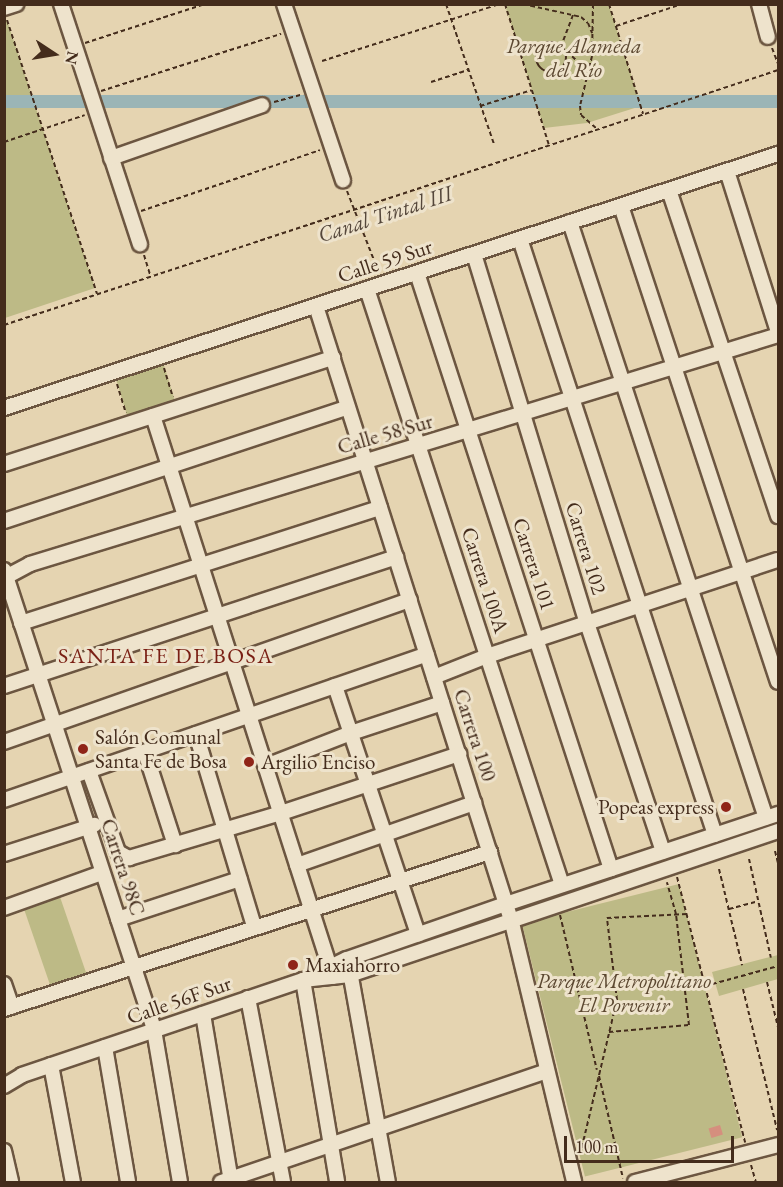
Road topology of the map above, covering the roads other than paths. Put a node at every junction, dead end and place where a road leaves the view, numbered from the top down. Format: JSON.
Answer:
{"nodes":[{"id":1,"x":16,"y":4,"type":"edge"},
{"id":2,"x":61,"y":4,"type":"edge"},
{"id":3,"x":284,"y":4,"type":"edge"},
{"id":4,"x":759,"y":4,"type":"edge"},
{"id":5,"x":4,"y":10,"type":"edge"},
{"id":6,"x":768,"y":37,"type":"road end"},
{"id":7,"x":262,"y":105,"type":"road end"},
{"id":8,"x":111,"y":158,"type":"junction"},
{"id":9,"x":777,"y":159,"type":"edge"},
{"id":10,"x":727,"y":171,"type":"junction"},
{"id":11,"x":343,"y":180,"type":"road end"},
{"id":12,"x":669,"y":190,"type":"junction"},
{"id":13,"x":621,"y":206,"type":"junction"},
{"id":14,"x":570,"y":222,"type":"junction"},
{"id":15,"x":519,"y":239,"type":"junction"},
{"id":16,"x":140,"y":244,"type":"road end"},
{"id":17,"x":474,"y":254,"type":"junction"},
{"id":18,"x":417,"y":273,"type":"junction"},
{"id":19,"x":368,"y":289,"type":"junction"},
{"id":20,"x":316,"y":306,"type":"junction"},
{"id":21,"x":778,"y":334,"type":"edge"},
{"id":22,"x":724,"y":352,"type":"junction"},
{"id":23,"x":333,"y":358,"type":"junction"},
{"id":24,"x":674,"y":368,"type":"junction"},
{"id":25,"x":623,"y":383,"type":"junction"},
{"id":26,"x":572,"y":399,"type":"junction"},
{"id":27,"x":348,"y":407,"type":"junction"},
{"id":28,"x":4,"y":408,"type":"edge"},
{"id":29,"x":523,"y":414,"type":"junction"},
{"id":30,"x":153,"y":416,"type":"junction"},
{"id":31,"x":468,"y":431,"type":"junction"},
{"id":32,"x":419,"y":447,"type":"junction"},
{"id":33,"x":365,"y":461,"type":"junction"},
{"id":34,"x":4,"y":464,"type":"edge"},
{"id":35,"x":170,"y":466,"type":"junction"},
{"id":36,"x":380,"y":508,"type":"junction"},
{"id":37,"x":185,"y":516,"type":"junction"},
{"id":38,"x":778,"y":516,"type":"edge"},
{"id":39,"x":4,"y":521,"type":"edge"},
{"id":40,"x":396,"y":557,"type":"junction"},
{"id":41,"x":778,"y":560,"type":"edge"},
{"id":42,"x":201,"y":566,"type":"junction"},
{"id":43,"x":742,"y":572,"type":"junction"},
{"id":44,"x":5,"y":575,"type":"edge"},
{"id":45,"x":691,"y":589,"type":"junction"},
{"id":46,"x":410,"y":600,"type":"junction"},
{"id":47,"x":640,"y":606,"type":"junction"},
{"id":48,"x":218,"y":616,"type":"junction"},
{"id":49,"x":21,"y":623,"type":"junction"},
{"id":50,"x":587,"y":623,"type":"junction"},
{"id":51,"x":536,"y":640,"type":"junction"},
{"id":52,"x":427,"y":654,"type":"junction"},
{"id":53,"x":488,"y":656,"type":"junction"},
{"id":54,"x":232,"y":662,"type":"junction"},
{"id":55,"x":38,"y":674,"type":"junction"},
{"id":56,"x":434,"y":676,"type":"junction"},
{"id":57,"x":778,"y":682,"type":"edge"},
{"id":58,"x":4,"y":686,"type":"edge"},
{"id":59,"x":335,"y":686,"type":"junction"},
{"id":60,"x":442,"y":703,"type":"junction"},
{"id":61,"x":249,"y":716,"type":"junction"},
{"id":62,"x":55,"y":726,"type":"junction"},
{"id":63,"x":351,"y":733,"type":"junction"},
{"id":64,"x":196,"y":734,"type":"junction"},
{"id":65,"x":4,"y":742,"type":"edge"},
{"id":66,"x":145,"y":752,"type":"junction"},
{"id":67,"x":459,"y":754,"type":"junction"},
{"id":68,"x":266,"y":766,"type":"junction"},
{"id":69,"x":89,"y":771,"type":"junction"},
{"id":70,"x":71,"y":777,"type":"junction"},
{"id":71,"x":368,"y":783,"type":"junction"},
{"id":72,"x":4,"y":800,"type":"edge"},
{"id":73,"x":474,"y":803,"type":"junction"},
{"id":74,"x":281,"y":813,"type":"junction"},
{"id":75,"x":772,"y":816,"type":"edge"},
{"id":76,"x":106,"y":820,"type":"junction"},
{"id":77,"x":88,"y":827,"type":"junction"},
{"id":78,"x":226,"y":829,"type":"junction"},
{"id":79,"x":778,"y":831,"type":"edge"},
{"id":80,"x":385,"y":835,"type":"junction"},
{"id":81,"x":715,"y":835,"type":"junction"},
{"id":82,"x":175,"y":845,"type":"junction"},
{"id":83,"x":490,"y":852,"type":"junction"},
{"id":84,"x":663,"y":852,"type":"junction"},
{"id":85,"x":4,"y":854,"type":"edge"},
{"id":86,"x":297,"y":865,"type":"junction"},
{"id":87,"x":611,"y":869,"type":"junction"},
{"id":88,"x":102,"y":873,"type":"junction"},
{"id":89,"x":240,"y":879,"type":"junction"},
{"id":90,"x":400,"y":883,"type":"junction"},
{"id":91,"x":562,"y":885,"type":"junction"},
{"id":92,"x":506,"y":904,"type":"junction"},
{"id":93,"x":4,"y":908,"type":"edge"},
{"id":94,"x":311,"y":908,"type":"junction"},
{"id":95,"x":118,"y":919,"type":"junction"},
{"id":96,"x":512,"y":923,"type":"junction"},
{"id":97,"x":254,"y":926,"type":"junction"},
{"id":98,"x":418,"y":934,"type":"junction"},
{"id":99,"x":347,"y":959,"type":"junction"},
{"id":100,"x":133,"y":967,"type":"junction"},
{"id":101,"x":332,"y":972,"type":"junction"},
{"id":102,"x":350,"y":975,"type":"junction"},
{"id":103,"x":303,"y":980,"type":"junction"},
{"id":104,"x":4,"y":984,"type":"edge"},
{"id":105,"x":248,"y":998,"type":"junction"},
{"id":106,"x":8,"y":1008,"type":"edge"},
{"id":107,"x":203,"y":1014,"type":"junction"},
{"id":108,"x":154,"y":1030,"type":"junction"},
{"id":109,"x":105,"y":1047,"type":"junction"},
{"id":110,"x":51,"y":1065,"type":"junction"},
{"id":111,"x":548,"y":1071,"type":"junction"},
{"id":112,"x":22,"y":1075,"type":"junction"},
{"id":113,"x":4,"y":1076,"type":"edge"},
{"id":114,"x":4,"y":1086,"type":"edge"},
{"id":115,"x":378,"y":1127,"type":"junction"},
{"id":116,"x":331,"y":1144,"type":"junction"},
{"id":117,"x":778,"y":1144,"type":"edge"},
{"id":118,"x":4,"y":1151,"type":"edge"},
{"id":119,"x":280,"y":1162,"type":"junction"},
{"id":120,"x":228,"y":1181,"type":"edge"},
{"id":121,"x":11,"y":1182,"type":"edge"},
{"id":122,"x":72,"y":1182,"type":"edge"},
{"id":123,"x":128,"y":1182,"type":"edge"},
{"id":124,"x":180,"y":1182,"type":"edge"},
{"id":125,"x":283,"y":1182,"type":"edge"},
{"id":126,"x":336,"y":1182,"type":"edge"},
{"id":127,"x":388,"y":1182,"type":"edge"},
{"id":128,"x":574,"y":1182,"type":"edge"},
{"id":129,"x":635,"y":1182,"type":"edge"}],
"edges":[{"from":1,"to":5,"type":"street"},
{"from":2,"to":8,"type":"street"},
{"from":3,"to":11,"type":"street"},
{"from":4,"to":6,"type":"street"},
{"from":7,"to":8,"type":"street"},
{"from":8,"to":16,"type":"street"},
{"from":9,"to":10,"type":"street","name":"Calle 59 Sur"},
{"from":10,"to":12,"type":"street","name":"Calle 59 Sur"},
{"from":10,"to":21,"type":"street"},
{"from":12,"to":13,"type":"street","name":"Calle 59 Sur"},
{"from":12,"to":22,"type":"street"},
{"from":13,"to":14,"type":"street","name":"Calle 59 Sur"},
{"from":13,"to":24,"type":"street"},
{"from":14,"to":15,"type":"street","name":"Calle 59 Sur"},
{"from":14,"to":25,"type":"street"},
{"from":15,"to":17,"type":"street","name":"Calle 59 Sur"},
{"from":15,"to":26,"type":"street"},
{"from":17,"to":18,"type":"street","name":"Calle 59 Sur"},
{"from":17,"to":29,"type":"street","name":"Carrera 102"},
{"from":18,"to":19,"type":"street","name":"Calle 59 Sur"},
{"from":18,"to":31,"type":"street","name":"Carrera 101"},
{"from":19,"to":20,"type":"street","name":"Calle 59 Sur"},
{"from":19,"to":32,"type":"street","name":"Carrera 100A"},
{"from":20,"to":23,"type":"street","name":"Carrera 100"},
{"from":20,"to":28,"type":"street","name":"Calle 59 Sur"},
{"from":21,"to":22,"type":"street","name":"Calle 58 Sur"},
{"from":22,"to":24,"type":"street","name":"Calle 58 Sur"},
{"from":22,"to":38,"type":"street"},
{"from":23,"to":27,"type":"street","name":"Carrera 100"},
{"from":23,"to":30,"type":"street"},
{"from":24,"to":25,"type":"street","name":"Calle 58 Sur"},
{"from":24,"to":43,"type":"street"},
{"from":25,"to":26,"type":"street","name":"Calle 58 Sur"},
{"from":25,"to":45,"type":"street"},
{"from":26,"to":29,"type":"street","name":"Calle 58 Sur"},
{"from":26,"to":47,"type":"street"},
{"from":27,"to":33,"type":"street","name":"Carrera 100"},
{"from":27,"to":35,"type":"street"},
{"from":29,"to":31,"type":"street","name":"Calle 58 Sur"},
{"from":29,"to":50,"type":"street","name":"Carrera 102"},
{"from":30,"to":34,"type":"street"},
{"from":30,"to":35,"type":"street"},
{"from":31,"to":32,"type":"street","name":"Calle 58 Sur"},
{"from":31,"to":51,"type":"street","name":"Carrera 101"},
{"from":32,"to":33,"type":"street","name":"Calle 58 Sur"},
{"from":32,"to":53,"type":"street","name":"Carrera 100A"},
{"from":33,"to":36,"type":"street","name":"Carrera 100"},
{"from":33,"to":37,"type":"street","name":"Calle 58 Sur"},
{"from":35,"to":37,"type":"street"},
{"from":35,"to":39,"type":"street"},
{"from":36,"to":40,"type":"street","name":"Carrera 100"},
{"from":36,"to":42,"type":"street"},
{"from":37,"to":42,"type":"street"},
{"from":37,"to":44,"type":"street","name":"Calle 58 Sur"},
{"from":40,"to":46,"type":"street","name":"Carrera 100"},
{"from":40,"to":48,"type":"street"},
{"from":41,"to":43,"type":"street"},
{"from":42,"to":48,"type":"street"},
{"from":42,"to":49,"type":"street"},
{"from":43,"to":45,"type":"street"},
{"from":43,"to":57,"type":"street"},
{"from":44,"to":49,"type":"street","name":"Carrera 98C"},
{"from":45,"to":47,"type":"street"},
{"from":45,"to":75,"type":"street"},
{"from":46,"to":52,"type":"street","name":"Carrera 100"},
{"from":46,"to":54,"type":"street"},
{"from":47,"to":50,"type":"street"},
{"from":47,"to":81,"type":"street"},
{"from":48,"to":54,"type":"street"},
{"from":48,"to":55,"type":"street"},
{"from":49,"to":55,"type":"street","name":"Carrera 98C"},
{"from":50,"to":51,"type":"street"},
{"from":50,"to":84,"type":"street","name":"Carrera 102"},
{"from":51,"to":53,"type":"street"},
{"from":51,"to":87,"type":"street","name":"Carrera 101"},
{"from":52,"to":56,"type":"street","name":"Carrera 100"},
{"from":52,"to":59,"type":"street"},
{"from":53,"to":56,"type":"street"},
{"from":53,"to":91,"type":"street","name":"Carrera 100A"},
{"from":54,"to":61,"type":"street"},
{"from":54,"to":62,"type":"street"},
{"from":55,"to":58,"type":"street"},
{"from":55,"to":62,"type":"street","name":"Carrera 98C"},
{"from":56,"to":60,"type":"street","name":"Carrera 100"},
{"from":59,"to":61,"type":"street"},
{"from":59,"to":63,"type":"street"},
{"from":60,"to":63,"type":"street"},
{"from":60,"to":67,"type":"street","name":"Carrera 100"},
{"from":61,"to":64,"type":"street"},
{"from":61,"to":68,"type":"street"},
{"from":62,"to":65,"type":"street"},
{"from":62,"to":70,"type":"street","name":"Carrera 98C"},
{"from":63,"to":68,"type":"street"},
{"from":63,"to":71,"type":"street"},
{"from":64,"to":66,"type":"street"},
{"from":64,"to":78,"type":"street"},
{"from":66,"to":69,"type":"street"},
{"from":66,"to":82,"type":"street"},
{"from":67,"to":71,"type":"street"},
{"from":67,"to":73,"type":"street","name":"Carrera 100"},
{"from":68,"to":74,"type":"street"},
{"from":69,"to":70,"type":"street"},
{"from":69,"to":76,"type":"street"},
{"from":70,"to":72,"type":"street"},
{"from":70,"to":77,"type":"street","name":"Carrera 98C"},
{"from":71,"to":74,"type":"street"},
{"from":71,"to":80,"type":"street"},
{"from":73,"to":80,"type":"street"},
{"from":73,"to":83,"type":"street","name":"Carrera 100"},
{"from":74,"to":78,"type":"street"},
{"from":74,"to":86,"type":"street"},
{"from":75,"to":81,"type":"street","name":"Calle 56F Sur"},
{"from":76,"to":77,"type":"street"},
{"from":76,"to":82,"type":"street"},
{"from":77,"to":85,"type":"street"},
{"from":77,"to":88,"type":"street","name":"Carrera 98C"},
{"from":78,"to":82,"type":"street"},
{"from":78,"to":89,"type":"street"},
{"from":79,"to":96,"type":"street"},
{"from":80,"to":86,"type":"street"},
{"from":80,"to":90,"type":"street"},
{"from":81,"to":84,"type":"street","name":"Calle 56F Sur"},
{"from":83,"to":90,"type":"street"},
{"from":83,"to":92,"type":"street","name":"Carrera 100"},
{"from":84,"to":87,"type":"street","name":"Calle 56F Sur"},
{"from":86,"to":94,"type":"street"},
{"from":87,"to":91,"type":"street","name":"Calle 56F Sur"},
{"from":88,"to":93,"type":"street"},
{"from":88,"to":95,"type":"street","name":"Carrera 98C"},
{"from":89,"to":95,"type":"street"},
{"from":89,"to":97,"type":"street"},
{"from":90,"to":94,"type":"street"},
{"from":90,"to":98,"type":"street"},
{"from":91,"to":92,"type":"street","name":"Calle 56F Sur"},
{"from":92,"to":96,"type":"street","name":"Carrera 100"},
{"from":92,"to":98,"type":"street","name":"Calle 56F Sur"},
{"from":94,"to":97,"type":"street"},
{"from":94,"to":101,"type":"street"},
{"from":95,"to":100,"type":"street","name":"Carrera 98C"},
{"from":96,"to":102,"type":"street"},
{"from":96,"to":111,"type":"street","name":"Carrera 100"},
{"from":97,"to":100,"type":"street"},
{"from":98,"to":99,"type":"street","name":"Calle 56F Sur"},
{"from":99,"to":101,"type":"street","name":"Calle 56F Sur"},
{"from":99,"to":102,"type":"street"},
{"from":100,"to":106,"type":"street"},
{"from":100,"to":108,"type":"street","name":"Carrera 98C"},
{"from":101,"to":102,"type":"street"},
{"from":101,"to":103,"type":"street","name":"Calle 56F Sur"},
{"from":102,"to":115,"type":"street"},
{"from":103,"to":105,"type":"street","name":"Calle 56F Sur"},
{"from":103,"to":116,"type":"street"},
{"from":104,"to":106,"type":"street"},
{"from":105,"to":107,"type":"street","name":"Calle 56F Sur"},
{"from":105,"to":119,"type":"street"},
{"from":107,"to":108,"type":"street","name":"Calle 56F Sur"},
{"from":107,"to":120,"type":"street"},
{"from":108,"to":109,"type":"street","name":"Calle 56F Sur"},
{"from":108,"to":124,"type":"street","name":"Carrera 98C"},
{"from":109,"to":110,"type":"street","name":"Calle 56F Sur"},
{"from":109,"to":123,"type":"street"},
{"from":110,"to":112,"type":"street","name":"Calle 56F Sur"},
{"from":110,"to":122,"type":"street"},
{"from":111,"to":115,"type":"street"},
{"from":111,"to":128,"type":"street","name":"Carrera 100"},
{"from":112,"to":113,"type":"street","name":"Calle 56F Sur"},
{"from":112,"to":114,"type":"street","name":"Calle 56F Sur"},
{"from":115,"to":116,"type":"street"},
{"from":115,"to":127,"type":"street"},
{"from":116,"to":119,"type":"street"},
{"from":116,"to":126,"type":"street"},
{"from":117,"to":129,"type":"street"},
{"from":118,"to":121,"type":"street"},
{"from":119,"to":120,"type":"street"},
{"from":119,"to":125,"type":"street"}]}
